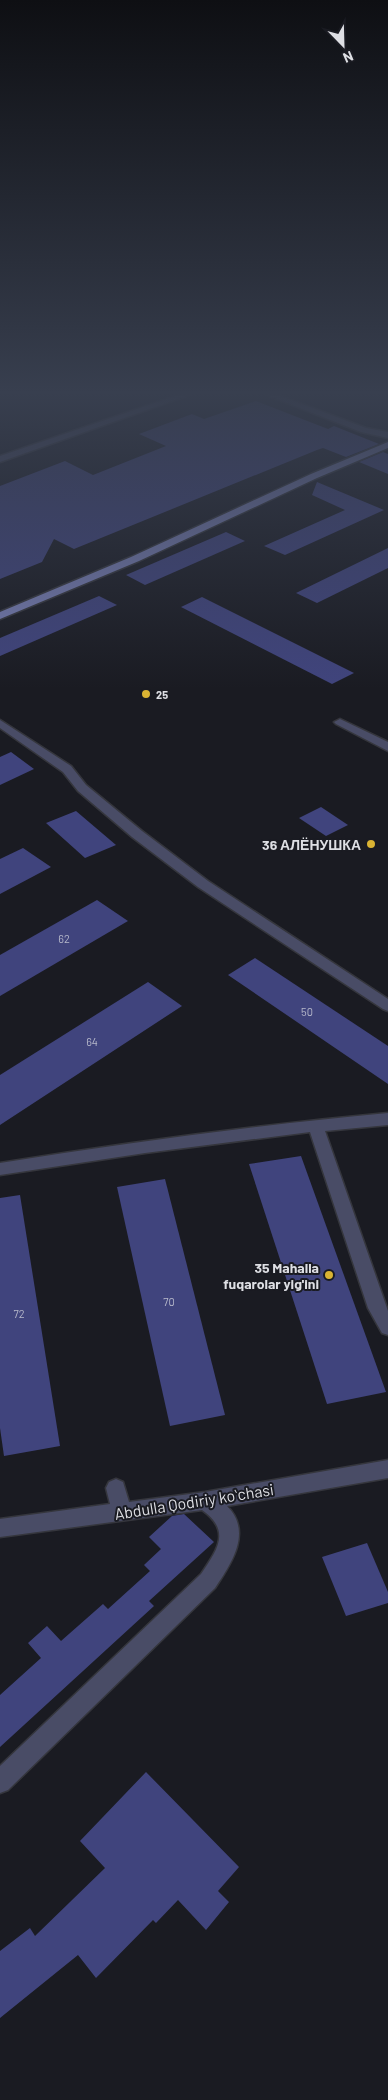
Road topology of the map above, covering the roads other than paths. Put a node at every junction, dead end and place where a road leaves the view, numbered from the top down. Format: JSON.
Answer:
{"nodes":[{"id":1,"x":277,"y":493,"type":"edge"},
{"id":2,"x":0,"y":616,"type":"edge"},
{"id":3,"x":340,"y":722,"type":"dead end"},
{"id":4,"x":0,"y":724,"type":"edge"},
{"id":5,"x":388,"y":747,"type":"edge"},
{"id":6,"x":388,"y":1006,"type":"edge"},
{"id":7,"x":388,"y":1120,"type":"edge"},
{"id":8,"x":316,"y":1127,"type":"junction"},
{"id":9,"x":0,"y":1169,"type":"edge"},
{"id":10,"x":388,"y":1328,"type":"edge"},
{"id":11,"x":388,"y":1469,"type":"edge"},
{"id":12,"x":116,"y":1488,"type":"dead end"},
{"id":13,"x":205,"y":1501,"type":"junction"},
{"id":14,"x":122,"y":1512,"type":"junction"},
{"id":15,"x":0,"y":1528,"type":"edge"},
{"id":16,"x":0,"y":1782,"type":"edge"}],
"edges":[{"from":1,"to":2,"type":"main road"},
{"from":3,"to":5,"type":"street"},
{"from":4,"to":6,"type":"street"},
{"from":7,"to":8,"type":"street"},
{"from":8,"to":9,"type":"street"},
{"from":8,"to":10,"type":"street"},
{"from":11,"to":13,"type":"street","name":"Abdulla Qodiriy koʻchasi"},
{"from":12,"to":14,"type":"street"},
{"from":13,"to":14,"type":"street","name":"Abdulla Qodiriy koʻchasi"},
{"from":13,"to":16,"type":"street"},
{"from":14,"to":15,"type":"street","name":"Abdulla Qodiriy koʻchasi"}]}
